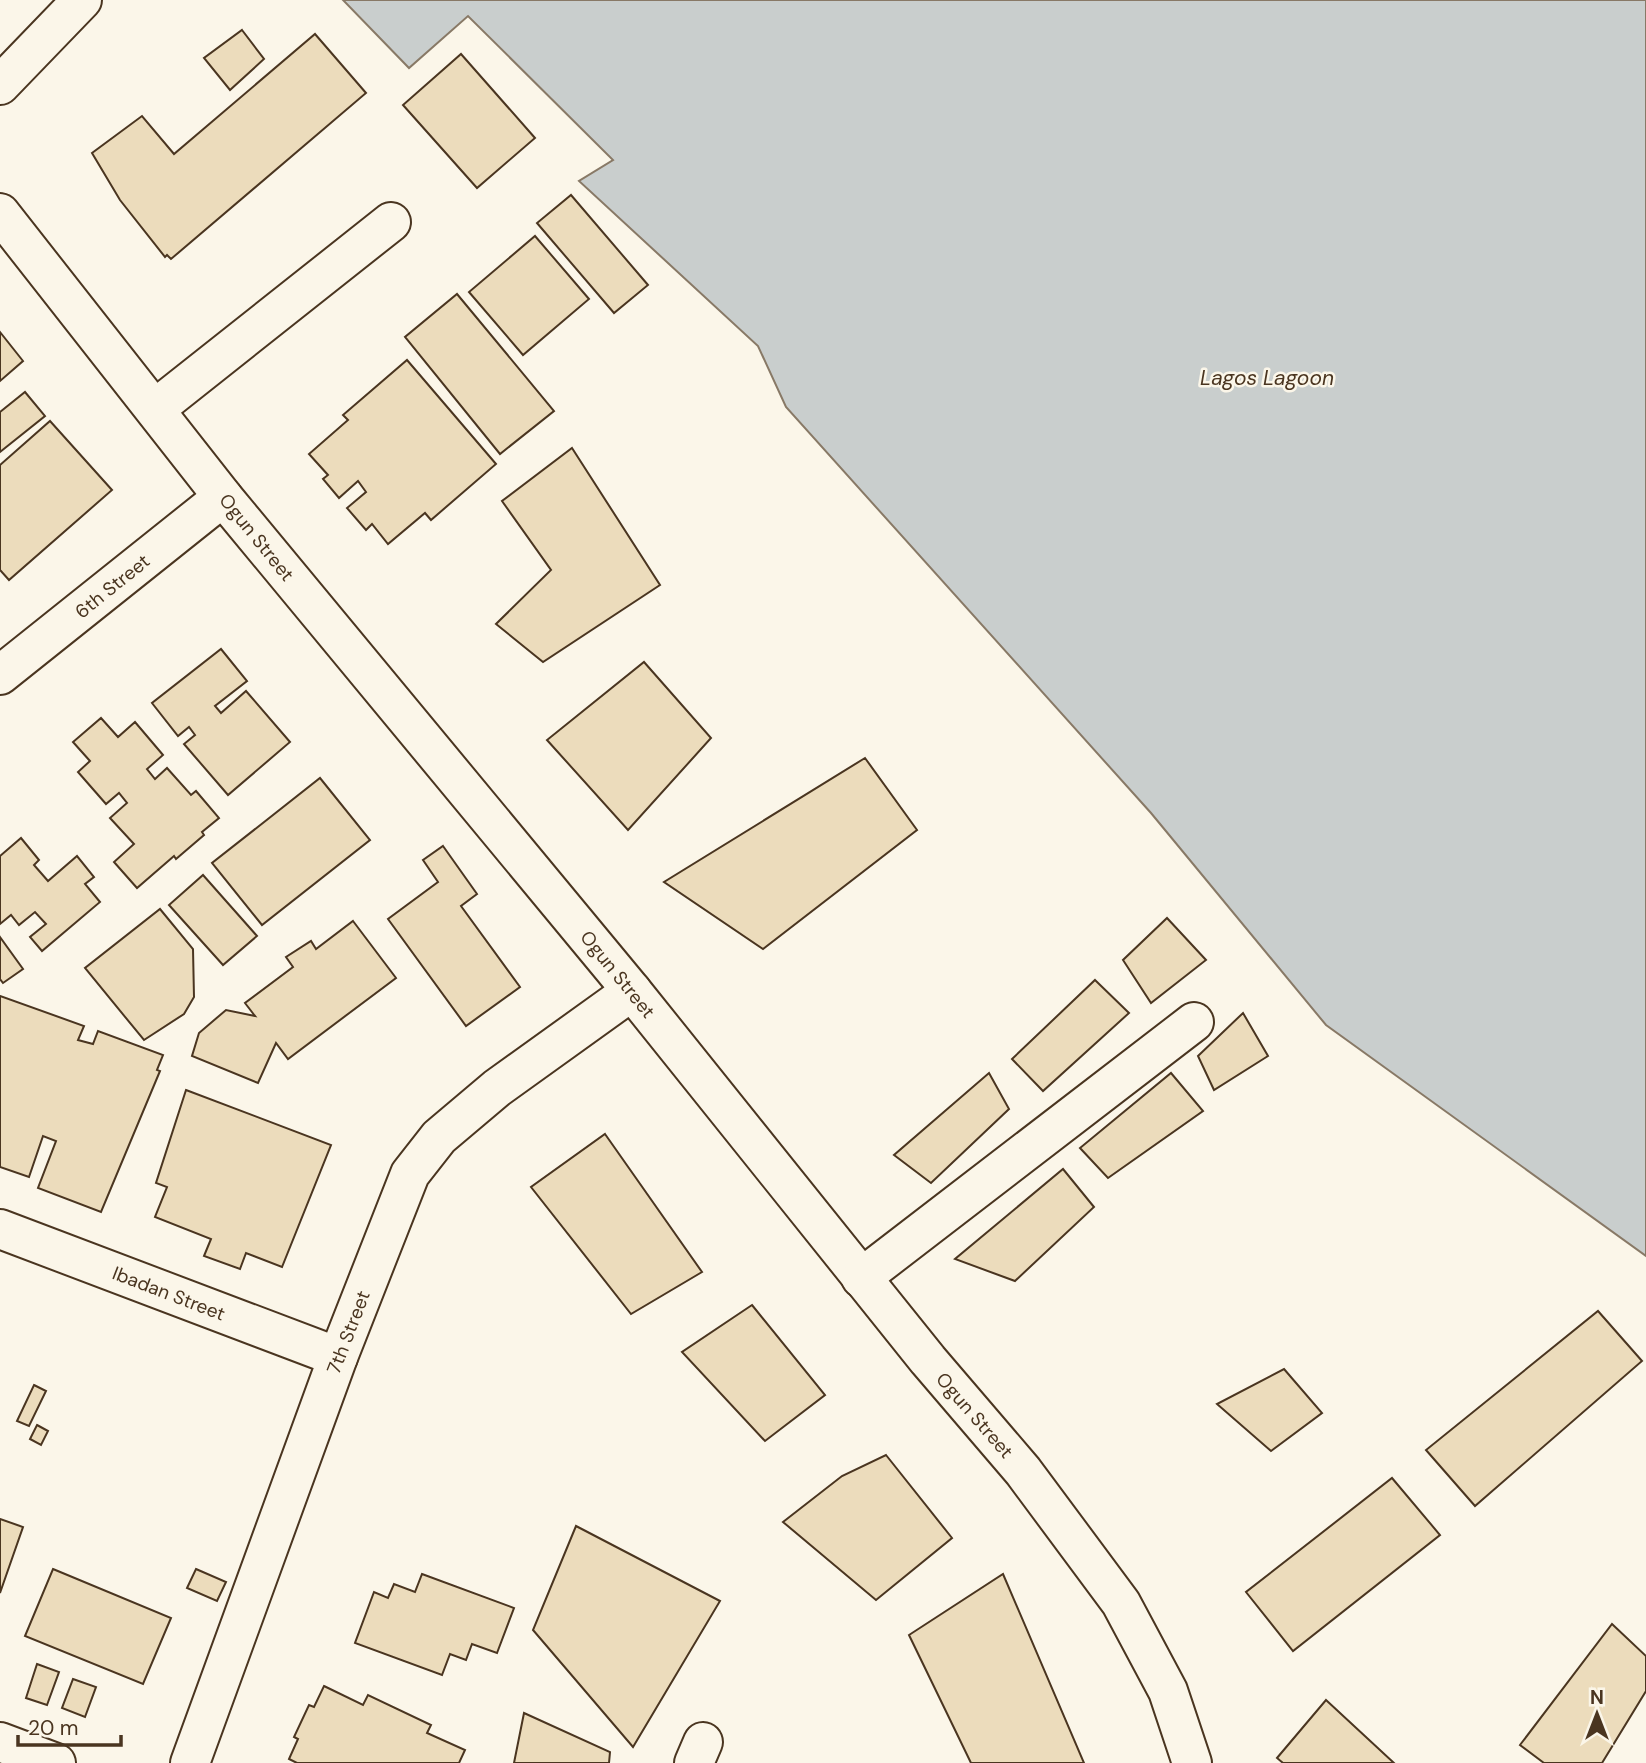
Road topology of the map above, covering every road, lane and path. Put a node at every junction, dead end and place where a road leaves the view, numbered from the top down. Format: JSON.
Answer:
{"nodes":[{"id":1,"x":82,"y":0,"type":"edge"},
{"id":2,"x":0,"y":85,"type":"edge"},
{"id":3,"x":0,"y":213,"type":"edge"},
{"id":4,"x":391,"y":222,"type":"dead end"},
{"id":5,"x":155,"y":409,"type":"junction"},
{"id":6,"x":223,"y":497,"type":"junction"},
{"id":7,"x":0,"y":675,"type":"edge"},
{"id":8,"x":632,"y":990,"type":"junction"},
{"id":9,"x":1194,"y":1022,"type":"dead end"},
{"id":10,"x":0,"y":1229,"type":"edge"},
{"id":11,"x":861,"y":1278,"type":"junction"},
{"id":12,"x":338,"y":1357,"type":"junction"},
{"id":13,"x":0,"y":1742,"type":"edge"},
{"id":14,"x":56,"y":1763,"type":"edge"},
{"id":15,"x":190,"y":1763,"type":"edge"},
{"id":16,"x":1192,"y":1763,"type":"edge"}],
"edges":[{"from":1,"to":2,"type":"street"},
{"from":3,"to":5,"type":"street","name":"Ogun Street"},
{"from":4,"to":5,"type":"street"},
{"from":5,"to":6,"type":"street","name":"Ogun Street"},
{"from":6,"to":7,"type":"street","name":"6th Street"},
{"from":6,"to":8,"type":"street","name":"Ogun Street"},
{"from":8,"to":11,"type":"street","name":"Ogun Street"},
{"from":8,"to":12,"type":"street","name":"7th Street"},
{"from":9,"to":11,"type":"street"},
{"from":10,"to":12,"type":"street","name":"Ibadan Street"},
{"from":11,"to":16,"type":"street","name":"Ogun Street"},
{"from":12,"to":15,"type":"street","name":"7th Street"},
{"from":13,"to":14,"type":"street"}]}
